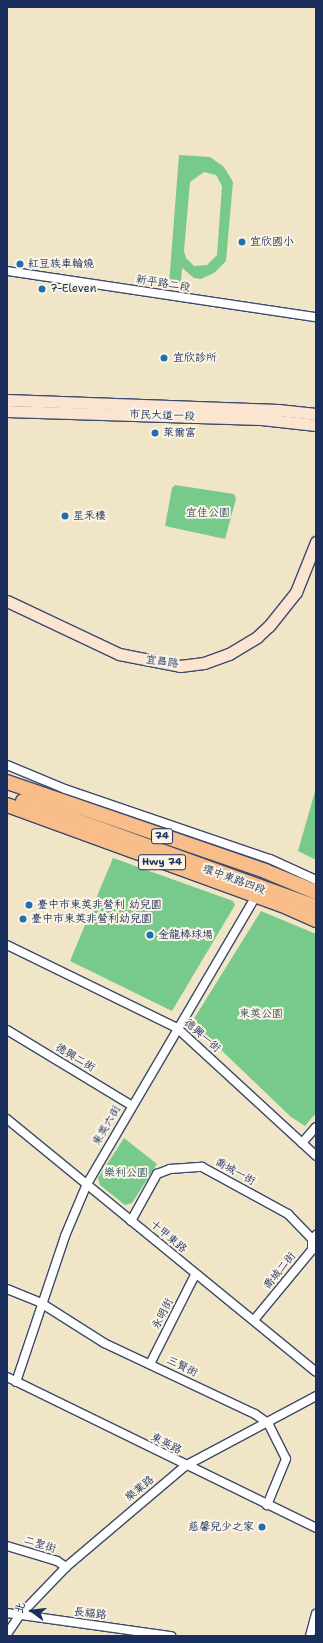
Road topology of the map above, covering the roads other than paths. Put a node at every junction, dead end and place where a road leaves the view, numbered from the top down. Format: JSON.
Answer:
{"nodes":[{"id":1,"x":7,"y":271,"type":"edge"},
{"id":2,"x":316,"y":317,"type":"edge"},
{"id":3,"x":7,"y":400,"type":"edge"},
{"id":4,"x":7,"y":411,"type":"edge"},
{"id":5,"x":316,"y":414,"type":"edge"},
{"id":6,"x":316,"y":425,"type":"edge"},
{"id":7,"x":316,"y":542,"type":"edge"},
{"id":8,"x":7,"y":602,"type":"edge"},
{"id":9,"x":7,"y":765,"type":"edge"},
{"id":10,"x":7,"y":782,"type":"edge"},
{"id":11,"x":7,"y":796,"type":"edge"},
{"id":12,"x":7,"y":800,"type":"edge"},
{"id":13,"x":7,"y":805,"type":"edge"},
{"id":14,"x":7,"y":811,"type":"edge"},
{"id":15,"x":316,"y":880,"type":"edge"},
{"id":16,"x":316,"y":892,"type":"edge"},
{"id":17,"x":255,"y":898,"type":"junction"},
{"id":18,"x":316,"y":907,"type":"edge"},
{"id":19,"x":316,"y":912,"type":"edge"},
{"id":20,"x":316,"y":920,"type":"edge"},
{"id":21,"x":316,"y":926,"type":"edge"},
{"id":22,"x":7,"y":945,"type":"edge"},
{"id":23,"x":177,"y":1028,"type":"junction"},
{"id":24,"x":7,"y":1030,"type":"edge"},
{"id":25,"x":131,"y":1105,"type":"junction"},
{"id":26,"x":7,"y":1119,"type":"edge"},
{"id":27,"x":316,"y":1127,"type":"edge"},
{"id":28,"x":302,"y":1143,"type":"junction"},
{"id":29,"x":316,"y":1156,"type":"edge"},
{"id":30,"x":87,"y":1184,"type":"junction"},
{"id":31,"x":131,"y":1221,"type":"junction"},
{"id":32,"x":315,"y":1239,"type":"edge"},
{"id":33,"x":195,"y":1275,"type":"junction"},
{"id":34,"x":7,"y":1289,"type":"edge"},
{"id":35,"x":41,"y":1304,"type":"junction"},
{"id":36,"x":254,"y":1320,"type":"junction"},
{"id":37,"x":150,"y":1364,"type":"junction"},
{"id":38,"x":316,"y":1372,"type":"edge"},
{"id":39,"x":7,"y":1377,"type":"edge"},
{"id":40,"x":16,"y":1382,"type":"junction"},
{"id":41,"x":316,"y":1396,"type":"edge"},
{"id":42,"x":268,"y":1423,"type":"junction"},
{"id":43,"x":186,"y":1466,"type":"junction"},
{"id":44,"x":268,"y":1505,"type":"junction"},
{"id":45,"x":316,"y":1528,"type":"edge"},
{"id":46,"x":7,"y":1546,"type":"edge"},
{"id":47,"x":66,"y":1567,"type":"junction"},
{"id":48,"x":7,"y":1613,"type":"edge"},
{"id":49,"x":316,"y":1614,"type":"edge"},
{"id":50,"x":19,"y":1616,"type":"junction"},
{"id":51,"x":7,"y":1634,"type":"edge"},
{"id":52,"x":170,"y":1636,"type":"edge"},
{"id":53,"x":310,"y":1636,"type":"edge"}],
"edges":[{"from":1,"to":2,"type":"street","name":"新平路二段"},
{"from":3,"to":5,"type":"street","name":"市民大道一段"},
{"from":4,"to":6,"type":"street","name":"市民大道一段"},
{"from":7,"to":8,"type":"street","name":"宜昌路"},
{"from":9,"to":15,"type":"street"},
{"from":10,"to":16,"type":"highway","number":"74"},
{"from":11,"to":18,"type":"highway","number":"74"},
{"from":12,"to":19,"type":"street","name":"環中東路四段"},
{"from":13,"to":20,"type":"highway","number":"Hwy 74"},
{"from":14,"to":17,"type":"street","name":"環中東路四段"},
{"from":17,"to":21,"type":"street","name":"環中東路四段"},
{"from":17,"to":23,"type":"street","name":"東英六街"},
{"from":22,"to":23,"type":"street","name":"德興一街"},
{"from":23,"to":25,"type":"street","name":"東英六街"},
{"from":23,"to":28,"type":"street","name":"德興一街"},
{"from":24,"to":25,"type":"street","name":"德興二街"},
{"from":25,"to":30,"type":"street","name":"東英六街"},
{"from":26,"to":30,"type":"street","name":"十甲東路"},
{"from":27,"to":28,"type":"street"},
{"from":28,"to":29,"type":"street","name":"德興一街"},
{"from":30,"to":31,"type":"street","name":"十甲東路"},
{"from":30,"to":35,"type":"street","name":"東英六街"},
{"from":31,"to":32,"type":"street","name":"喬城一街"},
{"from":31,"to":33,"type":"street","name":"十甲東路"},
{"from":32,"to":36,"type":"street","name":"喬城二街"},
{"from":33,"to":36,"type":"street","name":"十甲東路"},
{"from":33,"to":37,"type":"street","name":"永明街"},
{"from":34,"to":35,"type":"street","name":"三賢街"},
{"from":35,"to":37,"type":"street","name":"三賢街"},
{"from":35,"to":40,"type":"street","name":"東英六街"},
{"from":36,"to":38,"type":"street","name":"十甲東路"},
{"from":37,"to":42,"type":"street","name":"三賢街"},
{"from":39,"to":40,"type":"street","name":"東英路"},
{"from":40,"to":43,"type":"street","name":"東英路"},
{"from":41,"to":42,"type":"street","name":"樂業路"},
{"from":42,"to":43,"type":"street","name":"樂業路"},
{"from":42,"to":44,"type":"street"},
{"from":43,"to":44,"type":"street","name":"東英路"},
{"from":43,"to":47,"type":"street","name":"樂業路"},
{"from":44,"to":45,"type":"street","name":"東英路"},
{"from":46,"to":47,"type":"street","name":"二聖街"},
{"from":47,"to":50,"type":"street","name":"樂業路"},
{"from":48,"to":50,"type":"street","name":"長福路"},
{"from":49,"to":53,"type":"street"},
{"from":50,"to":51,"type":"street","name":"樂業路"},
{"from":50,"to":52,"type":"street","name":"長福路"}]}
